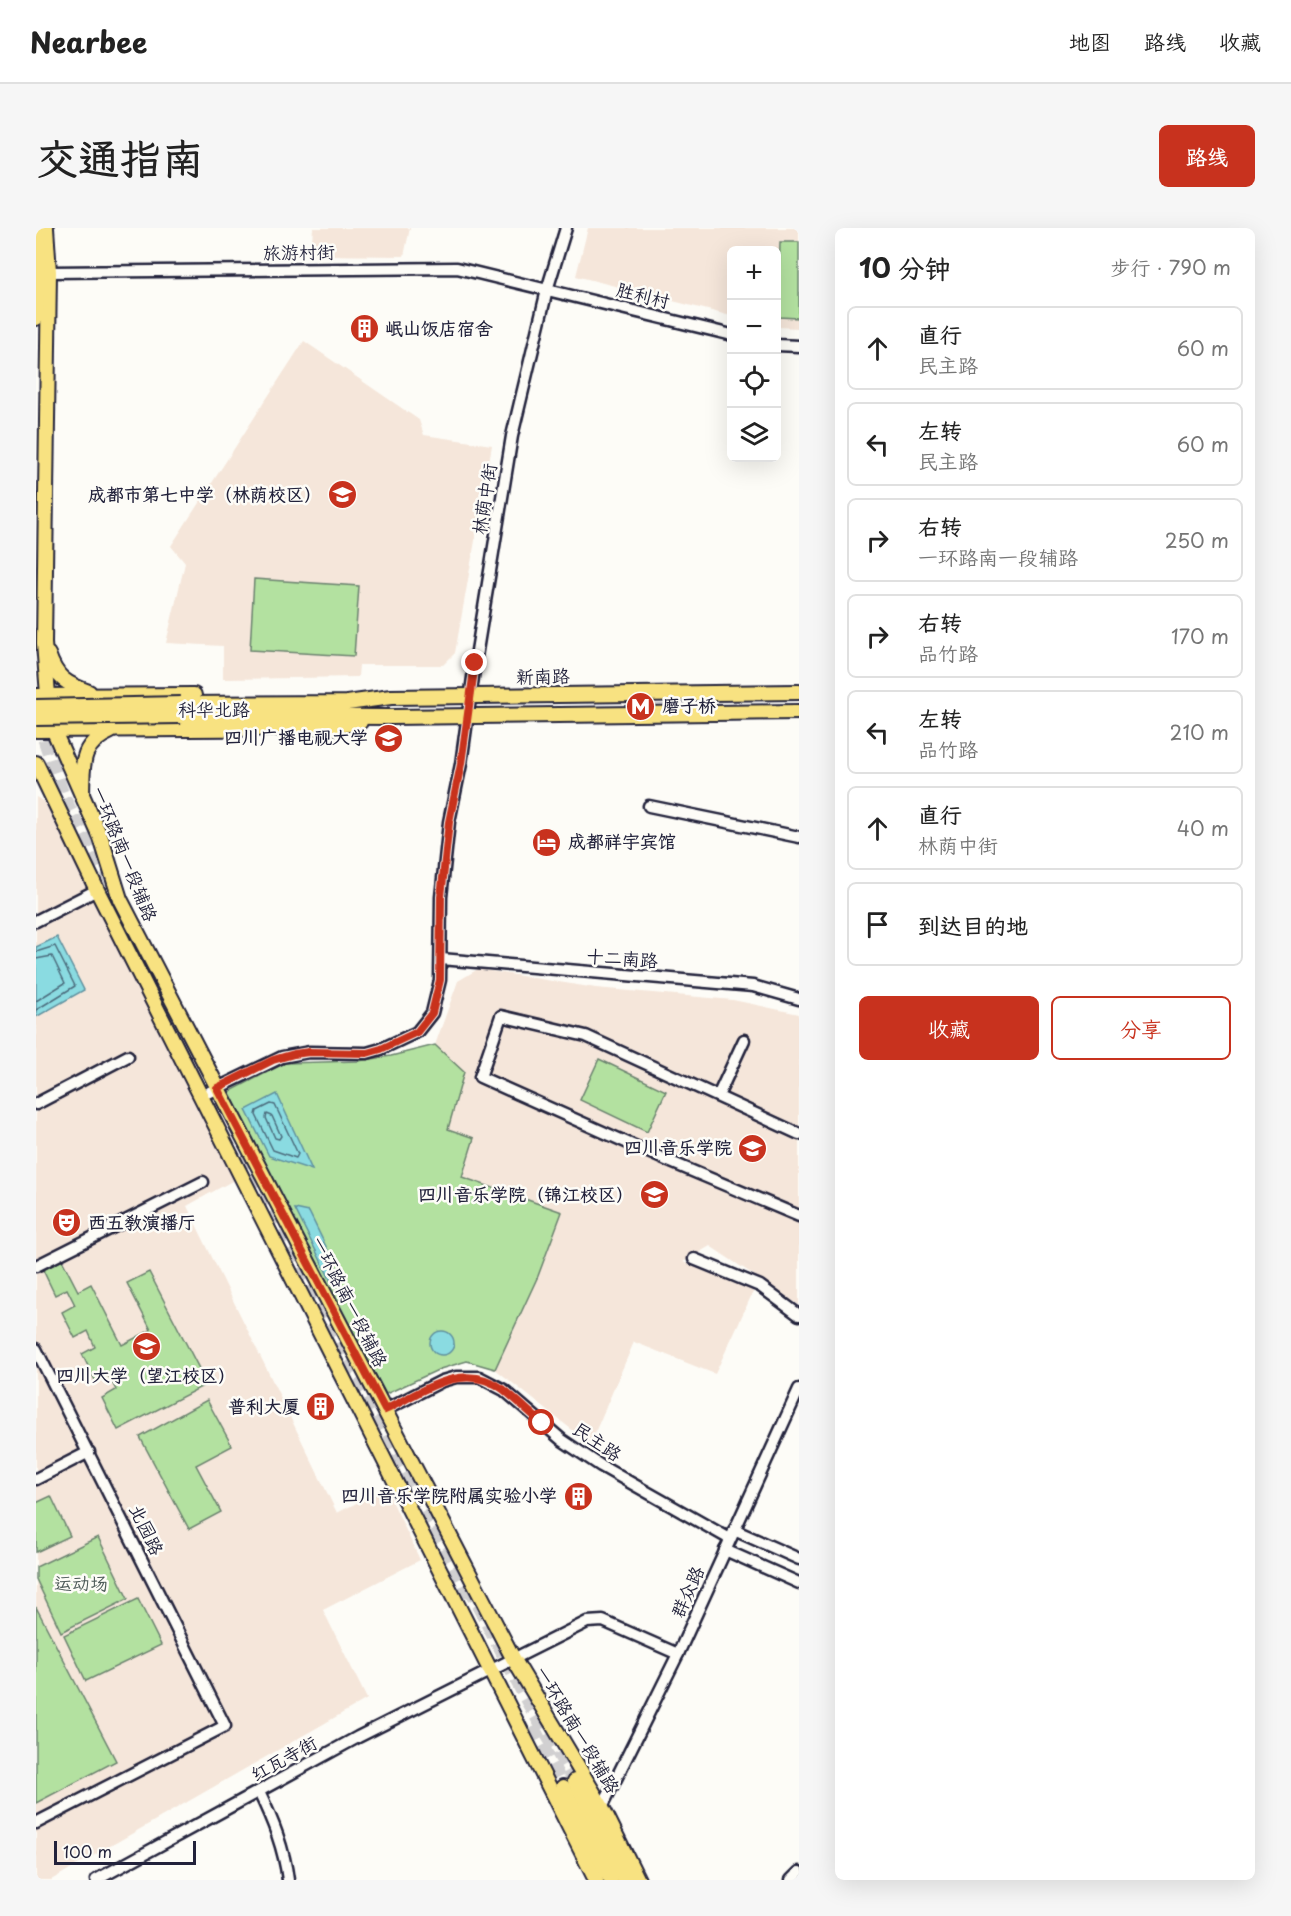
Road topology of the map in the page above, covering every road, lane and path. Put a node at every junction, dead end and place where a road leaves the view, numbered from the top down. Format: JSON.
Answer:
{"nodes":[{"id":1,"x":39,"y":228,"type":"edge"},
{"id":2,"x":46,"y":228,"type":"edge"},
{"id":3,"x":566,"y":228,"type":"edge"},
{"id":4,"x":49,"y":272,"type":"junction"},
{"id":5,"x":547,"y":290,"type":"junction"},
{"id":6,"x":36,"y":318,"type":"edge"},
{"id":7,"x":727,"y":334,"type":"edge"},
{"id":8,"x":781,"y":345,"type":"edge"},
{"id":9,"x":799,"y":346,"type":"edge"},
{"id":10,"x":40,"y":606,"type":"edge"},
{"id":11,"x":44,"y":643,"type":"junction"},
{"id":12,"x":799,"y":692,"type":"edge"},
{"id":13,"x":96,"y":694,"type":"junction"},
{"id":14,"x":42,"y":695,"type":"edge"},
{"id":15,"x":153,"y":695,"type":"junction"},
{"id":16,"x":391,"y":697,"type":"junction"},
{"id":17,"x":470,"y":697,"type":"junction"},
{"id":18,"x":36,"y":706,"type":"edge"},
{"id":19,"x":181,"y":710,"type":"junction"},
{"id":20,"x":799,"y":712,"type":"edge"},
{"id":21,"x":468,"y":716,"type":"junction"},
{"id":22,"x":391,"y":717,"type":"junction"},
{"id":23,"x":36,"y":718,"type":"edge"},
{"id":24,"x":154,"y":728,"type":"junction"},
{"id":25,"x":36,"y":729,"type":"edge"},
{"id":26,"x":53,"y":729,"type":"junction"},
{"id":27,"x":116,"y":729,"type":"junction"},
{"id":28,"x":38,"y":768,"type":"edge"},
{"id":29,"x":82,"y":800,"type":"junction"},
{"id":30,"x":649,"y":806,"type":"dead end"},
{"id":31,"x":799,"y":837,"type":"edge"},
{"id":32,"x":97,"y":890,"type":"junction"},
{"id":33,"x":36,"y":921,"type":"edge"},
{"id":34,"x":441,"y":959,"type":"junction"},
{"id":35,"x":799,"y":999,"type":"edge"},
{"id":36,"x":744,"y":1040,"type":"dead end"},
{"id":37,"x":128,"y":1056,"type":"dead end"},
{"id":38,"x":217,"y":1088,"type":"junction"},
{"id":39,"x":201,"y":1096,"type":"junction"},
{"id":40,"x":718,"y":1096,"type":"junction"},
{"id":41,"x":36,"y":1104,"type":"edge"},
{"id":42,"x":799,"y":1134,"type":"edge"},
{"id":43,"x":202,"y":1182,"type":"dead end"},
{"id":44,"x":799,"y":1215,"type":"edge"},
{"id":45,"x":694,"y":1259,"type":"dead end"},
{"id":46,"x":36,"y":1266,"type":"edge"},
{"id":47,"x":799,"y":1314,"type":"edge"},
{"id":48,"x":36,"y":1349,"type":"edge"},
{"id":49,"x":799,"y":1389,"type":"edge"},
{"id":50,"x":385,"y":1410,"type":"junction"},
{"id":51,"x":88,"y":1452,"type":"junction"},
{"id":52,"x":36,"y":1479,"type":"edge"},
{"id":53,"x":732,"y":1534,"type":"junction"},
{"id":54,"x":725,"y":1550,"type":"junction"},
{"id":55,"x":799,"y":1558,"type":"edge"},
{"id":56,"x":799,"y":1583,"type":"edge"},
{"id":57,"x":678,"y":1654,"type":"junction"},
{"id":58,"x":513,"y":1658,"type":"junction"},
{"id":59,"x":490,"y":1670,"type":"junction"},
{"id":60,"x":259,"y":1792,"type":"junction"},
{"id":61,"x":602,"y":1807,"type":"junction"},
{"id":62,"x":36,"y":1823,"type":"edge"},
{"id":63,"x":799,"y":1872,"type":"edge"},
{"id":64,"x":96,"y":1880,"type":"edge"},
{"id":65,"x":288,"y":1880,"type":"edge"},
{"id":66,"x":596,"y":1880,"type":"edge"},
{"id":67,"x":611,"y":1880,"type":"edge"},
{"id":68,"x":625,"y":1880,"type":"edge"},
{"id":69,"x":638,"y":1880,"type":"edge"},
{"id":70,"x":791,"y":1880,"type":"edge"}],
"edges":[{"from":1,"to":6,"type":"main road"},
{"from":2,"to":4,"type":"main road","name":"一环路南一段辅路"},
{"from":3,"to":5,"type":"street","name":"林荫中街"},
{"from":4,"to":5,"type":"street","name":"旅游村街"},
{"from":4,"to":10,"type":"main road","name":"一环路南一段辅路"},
{"from":5,"to":7,"type":"street","name":"胜利村"},
{"from":5,"to":17,"type":"street","name":"林荫中街"},
{"from":8,"to":9,"type":"street"},
{"from":10,"to":11,"type":"main road","name":"一环路南一段辅路"},
{"from":11,"to":13,"type":"main road"},
{"from":11,"to":14,"type":"main road","name":"一环路南一段辅路"},
{"from":12,"to":17,"type":"main road","name":"新南路"},
{"from":13,"to":14,"type":"main road","name":"科华北路"},
{"from":13,"to":15,"type":"main road","name":"科华北路"},
{"from":14,"to":26,"type":"main road","name":"一环路南一段辅路"},
{"from":15,"to":16,"type":"main road","name":"科华北路"},
{"from":15,"to":24,"type":"main road"},
{"from":16,"to":17,"type":"main road","name":"新南路"},
{"from":16,"to":19,"type":"main road","name":"新南路"},
{"from":17,"to":21,"type":"street","name":"林荫中街"},
{"from":18,"to":19,"type":"main road","name":"科华北路","bridge":true},
{"from":19,"to":22,"type":"main road","name":"新南路"},
{"from":19,"to":23,"type":"main road","name":"科华北路","bridge":true},
{"from":20,"to":21,"type":"main road","name":"新南路"},
{"from":21,"to":22,"type":"main road","name":"新南路"},
{"from":21,"to":34,"type":"street","name":"林荫中街"},
{"from":22,"to":24,"type":"main road","name":"科华北路"},
{"from":24,"to":27,"type":"main road","name":"科华北路"},
{"from":25,"to":26,"type":"main road","name":"科华北路"},
{"from":26,"to":27,"type":"main road","name":"科华北路"},
{"from":26,"to":29,"type":"main road","name":"一环路南一段辅路"},
{"from":27,"to":29,"type":"main road"},
{"from":28,"to":32,"type":"main road","name":"一环路南一段辅路"},
{"from":29,"to":38,"type":"main road","name":"一环路南一段辅路"},
{"from":30,"to":31,"type":"street"},
{"from":32,"to":33,"type":"street"},
{"from":32,"to":39,"type":"main road","name":"一环路南一段辅路"},
{"from":34,"to":35,"type":"street","name":"十二南路"},
{"from":34,"to":38,"type":"street","name":"林荫中街"},
{"from":36,"to":40,"type":"street"},
{"from":37,"to":41,"type":"street"},
{"from":38,"to":39,"type":"street","name":"林荫中街"},
{"from":38,"to":50,"type":"main road","name":"一环路南一段辅路"},
{"from":39,"to":59,"type":"main road","name":"一环路南一段辅路"},
{"from":40,"to":42,"type":"street"},
{"from":40,"to":44,"type":"street"},
{"from":43,"to":46,"type":"street"},
{"from":45,"to":47,"type":"street"},
{"from":48,"to":51,"type":"street","name":"北园路"},
{"from":49,"to":53,"type":"street","name":"群众路"},
{"from":50,"to":53,"type":"street","name":"民主路"},
{"from":50,"to":58,"type":"main road","name":"一环路南一段辅路"},
{"from":51,"to":52,"type":"street"},
{"from":51,"to":62,"type":"street","name":"北园路"},
{"from":53,"to":54,"type":"street","name":"群众路"},
{"from":53,"to":55,"type":"street","name":"民主路"},
{"from":54,"to":56,"type":"street"},
{"from":54,"to":57,"type":"street","name":"群众路"},
{"from":57,"to":58,"type":"street","name":"红瓦寺街"},
{"from":57,"to":61,"type":"street","name":"群众路"},
{"from":58,"to":59,"type":"street","name":"红瓦寺街"},
{"from":58,"to":61,"type":"main road","name":"一环路南一段辅路"},
{"from":59,"to":60,"type":"street","name":"红瓦寺街"},
{"from":59,"to":66,"type":"main road","name":"一环路南一段辅路"},
{"from":60,"to":64,"type":"street","name":"红瓦寺街"},
{"from":60,"to":65,"type":"street"},
{"from":61,"to":69,"type":"main road","name":"一环路南一段辅路"},
{"from":63,"to":70,"type":"street"},
{"from":67,"to":68,"type":"main road"}]}
